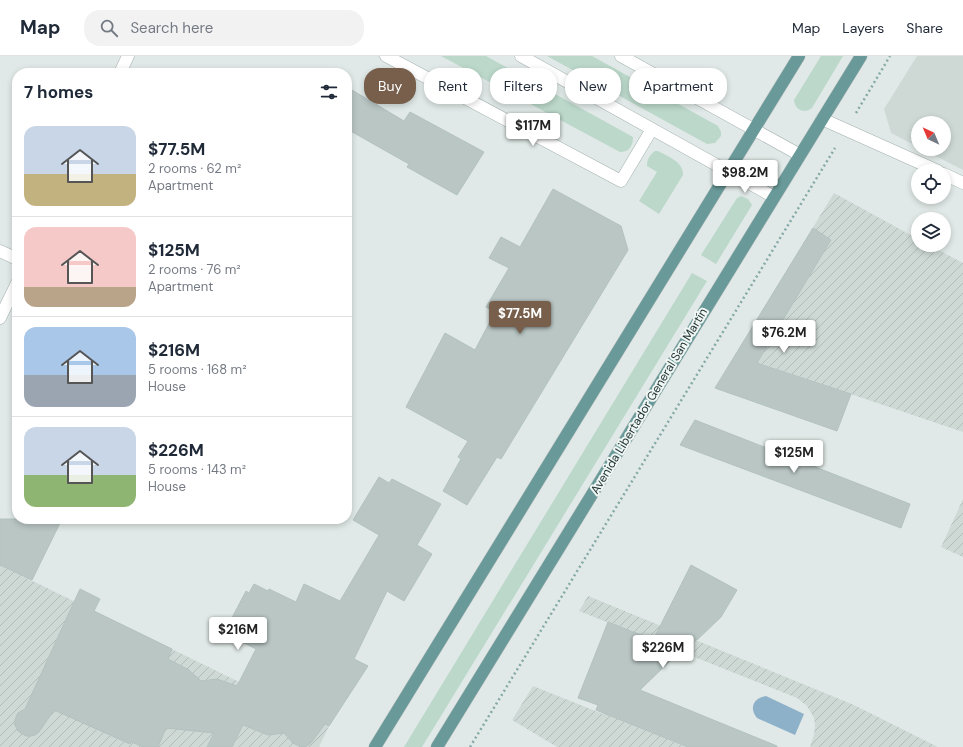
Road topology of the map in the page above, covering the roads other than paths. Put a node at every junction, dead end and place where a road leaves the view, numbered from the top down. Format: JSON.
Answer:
{"nodes":[{"id":1,"x":128,"y":56,"type":"edge"},
{"id":2,"x":386,"y":56,"type":"edge"},
{"id":3,"x":521,"y":56,"type":"edge"},
{"id":4,"x":621,"y":56,"type":"edge"},
{"id":5,"x":800,"y":56,"type":"edge"},
{"id":6,"x":861,"y":56,"type":"edge"},
{"id":7,"x":122,"y":68,"type":"edge"},
{"id":8,"x":822,"y":119,"type":"junction"},
{"id":9,"x":652,"y":129,"type":"junction"},
{"id":10,"x":754,"y":129,"type":"junction"},
{"id":11,"x":800,"y":154,"type":"junction"},
{"id":12,"x":922,"y":164,"type":"edge"},
{"id":13,"x":728,"y":171,"type":"junction"},
{"id":14,"x":951,"y":177,"type":"edge"},
{"id":15,"x":963,"y":183,"type":"edge"},
{"id":16,"x":774,"y":197,"type":"junction"},
{"id":17,"x":0,"y":251,"type":"edge"},
{"id":18,"x":12,"y":257,"type":"edge"},
{"id":19,"x":12,"y":293,"type":"edge"},
{"id":20,"x":0,"y":318,"type":"edge"},
{"id":21,"x":375,"y":747,"type":"edge"},
{"id":22,"x":437,"y":747,"type":"edge"}],
"edges":[{"from":1,"to":7,"type":"street"},
{"from":2,"to":9,"type":"street"},
{"from":3,"to":9,"type":"street"},
{"from":4,"to":10,"type":"street"},
{"from":5,"to":10,"type":"main road"},
{"from":6,"to":8,"type":"main road","name":"Avenida Libertador General San Martín"},
{"from":8,"to":11,"type":"main road","name":"Avenida Libertador General San Martín"},
{"from":8,"to":12,"type":"street"},
{"from":9,"to":13,"type":"street"},
{"from":10,"to":11,"type":"street"},
{"from":10,"to":13,"type":"main road"},
{"from":11,"to":16,"type":"main road","name":"Avenida Libertador General San Martín"},
{"from":13,"to":16,"type":"street"},
{"from":13,"to":21,"type":"main road"},
{"from":14,"to":15,"type":"street"},
{"from":16,"to":22,"type":"main road","name":"Avenida Libertador General San Martín"},
{"from":17,"to":18,"type":"street"},
{"from":19,"to":20,"type":"street"}]}
